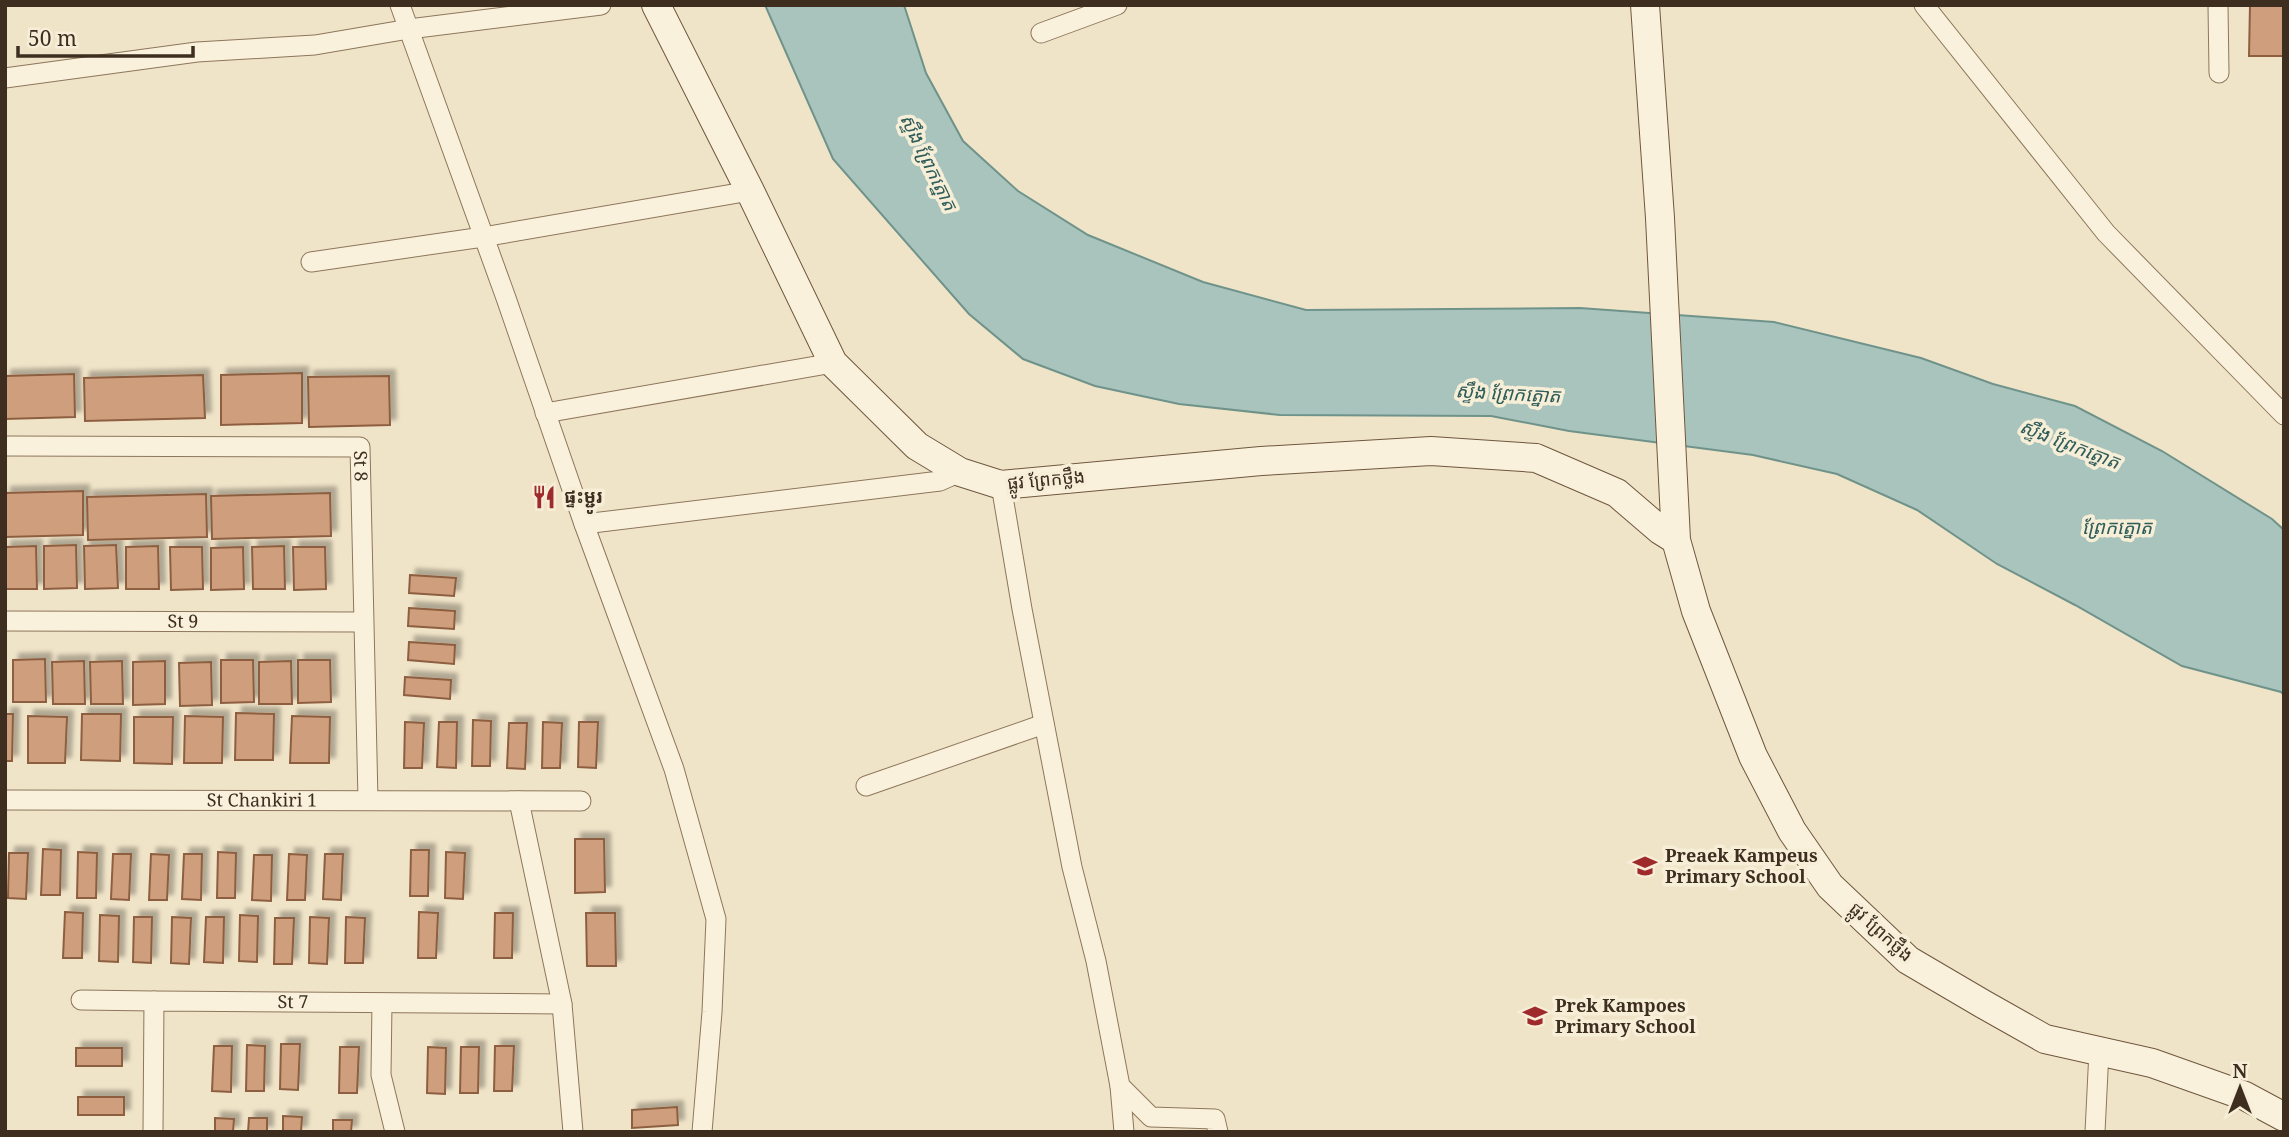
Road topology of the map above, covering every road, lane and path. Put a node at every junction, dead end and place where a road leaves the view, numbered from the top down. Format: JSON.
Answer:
{"nodes":[{"id":1,"x":400,"y":5,"type":"edge"},
{"id":2,"x":601,"y":5,"type":"edge"},
{"id":3,"x":656,"y":5,"type":"edge"},
{"id":4,"x":1117,"y":5,"type":"edge"},
{"id":5,"x":1645,"y":5,"type":"edge"},
{"id":6,"x":1924,"y":5,"type":"edge"},
{"id":7,"x":2218,"y":5,"type":"edge"},
{"id":8,"x":409,"y":29,"type":"junction"},
{"id":9,"x":1041,"y":33,"type":"dead end"},
{"id":10,"x":2219,"y":73,"type":"dead end"},
{"id":11,"x":5,"y":78,"type":"edge"},
{"id":12,"x":750,"y":191,"type":"junction"},
{"id":13,"x":483,"y":237,"type":"junction"},
{"id":14,"x":311,"y":262,"type":"dead end"},
{"id":15,"x":833,"y":363,"type":"junction"},
{"id":16,"x":545,"y":413,"type":"junction"},
{"id":17,"x":2284,"y":415,"type":"edge"},
{"id":18,"x":5,"y":446,"type":"edge"},
{"id":19,"x":960,"y":472,"type":"junction"},
{"id":20,"x":1001,"y":485,"type":"junction"},
{"id":21,"x":584,"y":524,"type":"junction"},
{"id":22,"x":1676,"y":540,"type":"junction"},
{"id":23,"x":5,"y":621,"type":"edge"},
{"id":24,"x":363,"y":622,"type":"junction"},
{"id":25,"x":1044,"y":724,"type":"junction"},
{"id":26,"x":866,"y":786,"type":"dead end"},
{"id":27,"x":5,"y":800,"type":"edge"},
{"id":28,"x":368,"y":800,"type":"junction"},
{"id":29,"x":519,"y":801,"type":"junction"},
{"id":30,"x":581,"y":801,"type":"dead end"},
{"id":31,"x":81,"y":1000,"type":"dead end"},
{"id":32,"x":154,"y":1001,"type":"junction"},
{"id":33,"x":382,"y":1003,"type":"junction"},
{"id":34,"x":562,"y":1004,"type":"junction"},
{"id":35,"x":2099,"y":1051,"type":"junction"},
{"id":36,"x":1120,"y":1086,"type":"junction"},
{"id":37,"x":2284,"y":1117,"type":"edge"},
{"id":38,"x":153,"y":1132,"type":"edge"},
{"id":39,"x":395,"y":1132,"type":"edge"},
{"id":40,"x":573,"y":1132,"type":"edge"},
{"id":41,"x":702,"y":1132,"type":"edge"},
{"id":42,"x":1124,"y":1132,"type":"edge"},
{"id":43,"x":1218,"y":1132,"type":"edge"},
{"id":44,"x":2095,"y":1132,"type":"edge"}],
"edges":[{"from":1,"to":8,"type":"street"},
{"from":2,"to":8,"type":"street"},
{"from":3,"to":12,"type":"street","name":"ផ្លូវ ព្រែកថ្លឹង"},
{"from":4,"to":9,"type":"street"},
{"from":5,"to":22,"type":"street","name":"ផ្លូវ ព្រែកថ្លឹង"},
{"from":6,"to":17,"type":"street"},
{"from":7,"to":10,"type":"street"},
{"from":8,"to":11,"type":"street"},
{"from":8,"to":13,"type":"street"},
{"from":12,"to":13,"type":"street"},
{"from":12,"to":15,"type":"street","name":"ផ្លូវ ព្រែកថ្លឹង"},
{"from":13,"to":14,"type":"street"},
{"from":13,"to":16,"type":"street"},
{"from":15,"to":16,"type":"street"},
{"from":15,"to":19,"type":"street","name":"ផ្លូវ ព្រែកថ្លឹង"},
{"from":16,"to":21,"type":"street"},
{"from":18,"to":24,"type":"street","name":"St 8"},
{"from":19,"to":20,"type":"street","name":"ផ្លូវ ព្រែកថ្លឹង"},
{"from":19,"to":21,"type":"street"},
{"from":20,"to":22,"type":"street","name":"ផ្លូវ ព្រែកថ្លឹង"},
{"from":20,"to":25,"type":"street"},
{"from":21,"to":41,"type":"street"},
{"from":22,"to":35,"type":"street","name":"ផ្លូវ ព្រែកថ្លឹង"},
{"from":23,"to":24,"type":"street","name":"St 9"},
{"from":24,"to":28,"type":"street","name":"St 8"},
{"from":25,"to":26,"type":"street"},
{"from":25,"to":36,"type":"street"},
{"from":27,"to":28,"type":"street","name":"St Chankiri 1"},
{"from":28,"to":29,"type":"street","name":"St Chankiri 1"},
{"from":29,"to":30,"type":"street","name":"St Chankiri 1"},
{"from":29,"to":34,"type":"street"},
{"from":31,"to":32,"type":"street","name":"St 7"},
{"from":32,"to":33,"type":"street","name":"St 7"},
{"from":32,"to":38,"type":"street"},
{"from":33,"to":34,"type":"street","name":"St 7"},
{"from":33,"to":39,"type":"street"},
{"from":34,"to":40,"type":"street"},
{"from":35,"to":37,"type":"street","name":"ផ្លូវ ព្រែកថ្លឹង"},
{"from":35,"to":44,"type":"street"},
{"from":36,"to":42,"type":"street"},
{"from":36,"to":43,"type":"street"}]}
